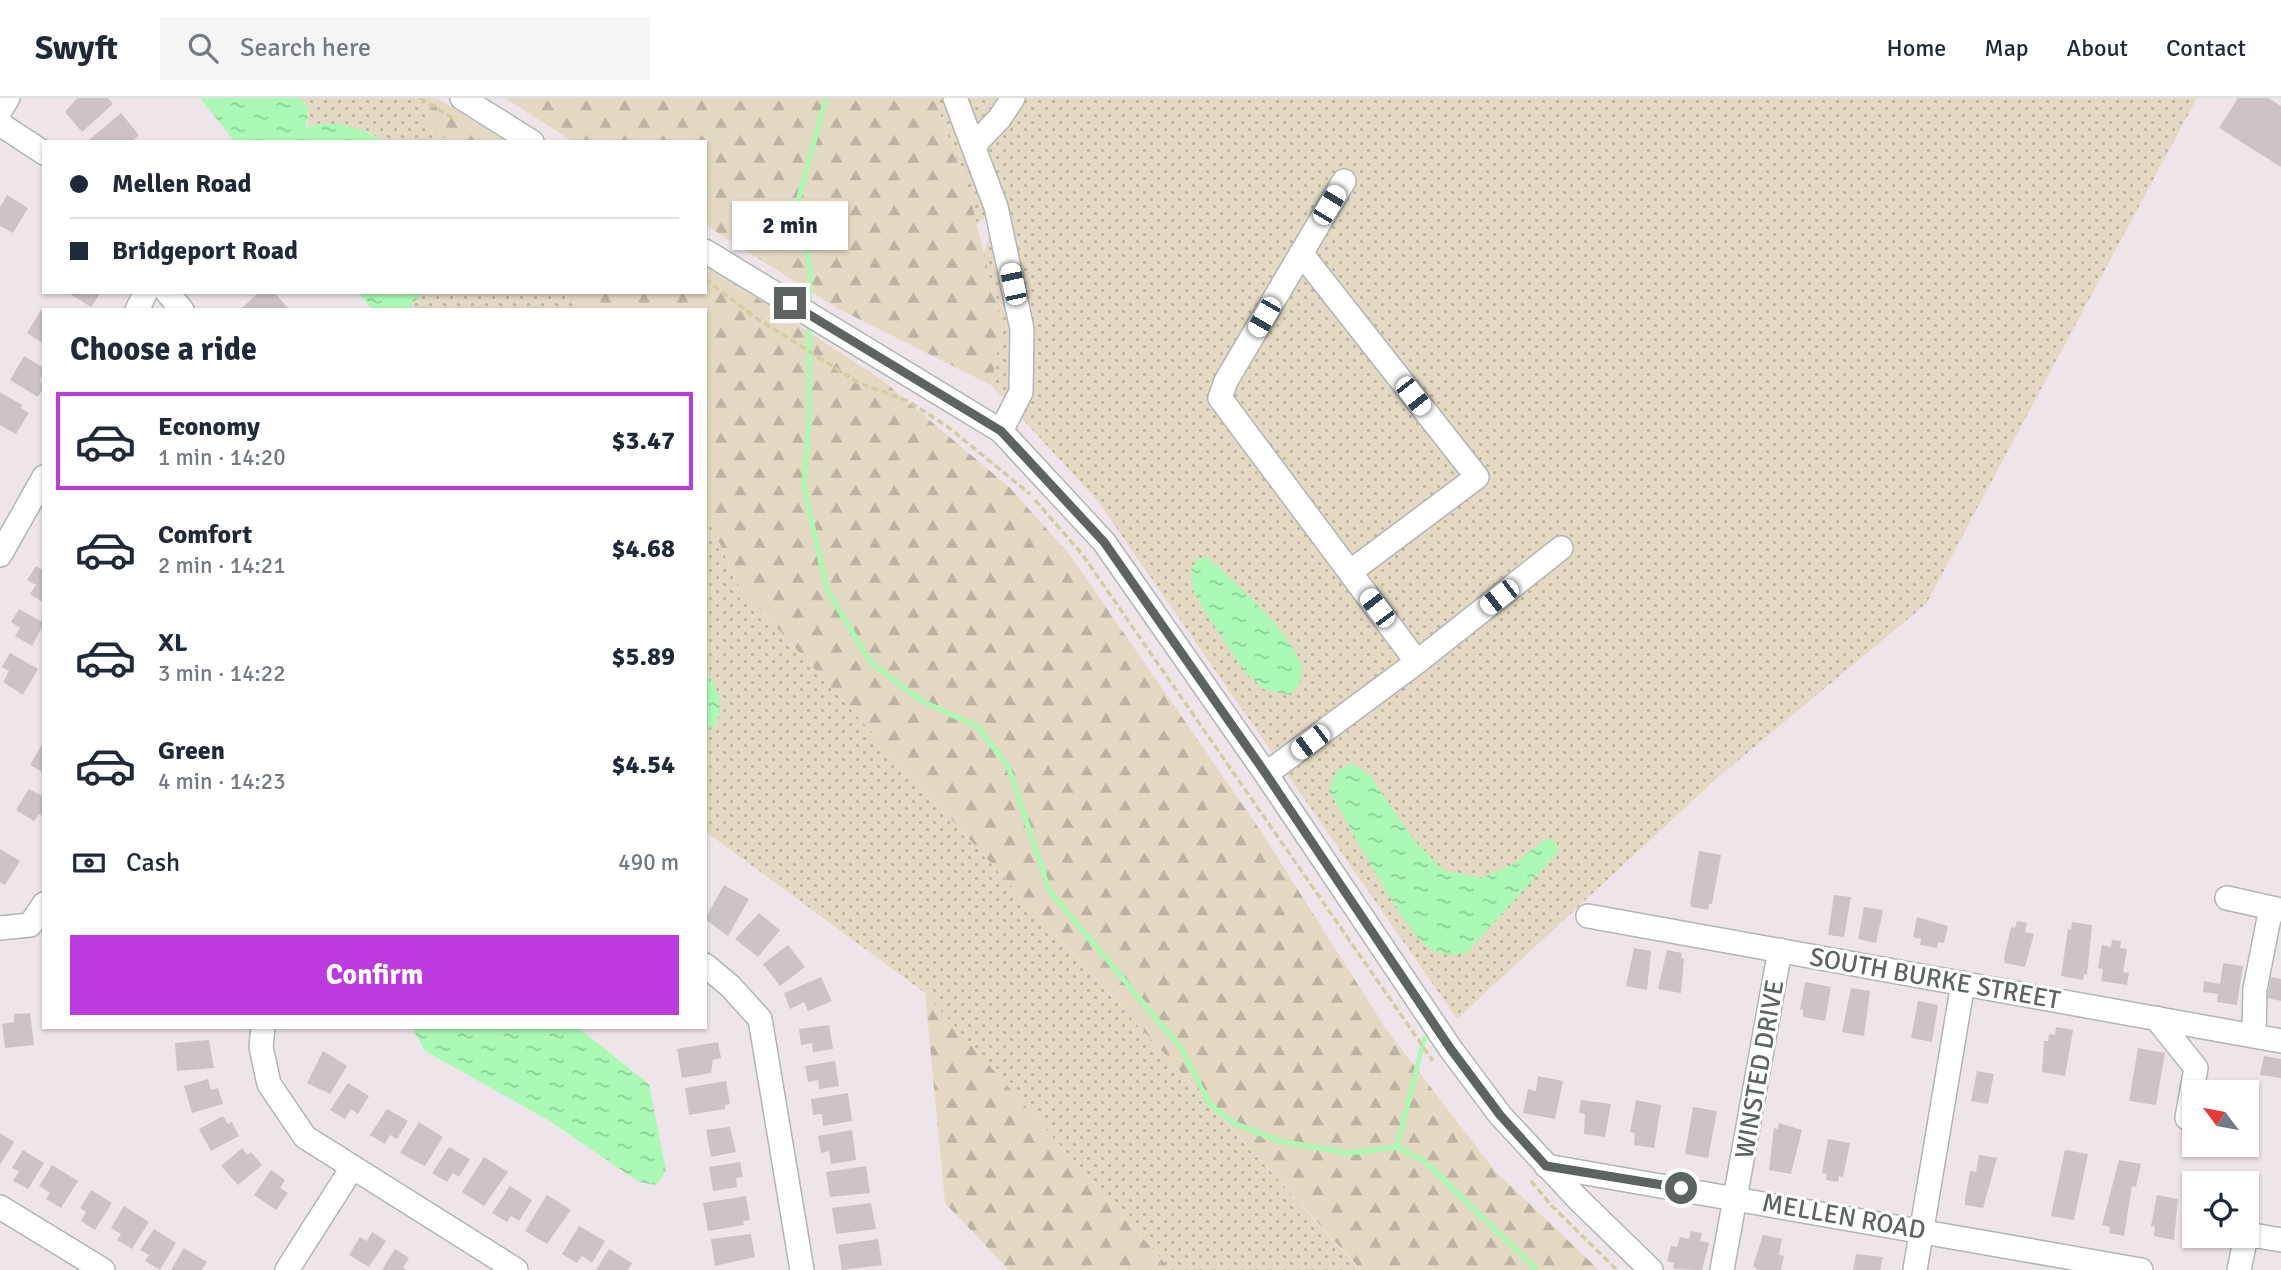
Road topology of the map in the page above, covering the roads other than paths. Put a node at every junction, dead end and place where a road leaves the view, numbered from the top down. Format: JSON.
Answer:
{"nodes":[{"id":1,"x":8,"y":98,"type":"edge"},
{"id":2,"x":462,"y":98,"type":"edge"},
{"id":3,"x":955,"y":98,"type":"edge"},
{"id":4,"x":1013,"y":98,"type":"edge"},
{"id":5,"x":0,"y":111,"type":"edge"},
{"id":6,"x":0,"y":124,"type":"edge"},
{"id":7,"x":529,"y":140,"type":"edge"},
{"id":8,"x":973,"y":146,"type":"junction"},
{"id":9,"x":42,"y":152,"type":"edge"},
{"id":10,"x":1344,"y":181,"type":"dead end"},
{"id":11,"x":707,"y":252,"type":"edge"},
{"id":12,"x":1301,"y":253,"type":"junction"},
{"id":13,"x":169,"y":294,"type":"edge"},
{"id":14,"x":179,"y":308,"type":"edge"},
{"id":15,"x":1001,"y":431,"type":"junction"},
{"id":16,"x":42,"y":481,"type":"edge"},
{"id":17,"x":1561,"y":548,"type":"dead end"},
{"id":18,"x":0,"y":555,"type":"edge"},
{"id":19,"x":1350,"y":572,"type":"junction"},
{"id":20,"x":1417,"y":662,"type":"junction"},
{"id":21,"x":1266,"y":774,"type":"junction"},
{"id":22,"x":2227,"y":898,"type":"dead end"},
{"id":23,"x":2276,"y":909,"type":"edge"},
{"id":24,"x":39,"y":912,"type":"edge"},
{"id":25,"x":1588,"y":916,"type":"dead end"},
{"id":26,"x":0,"y":928,"type":"edge"},
{"id":27,"x":1780,"y":950,"type":"junction"},
{"id":28,"x":707,"y":967,"type":"edge"},
{"id":29,"x":1963,"y":983,"type":"junction"},
{"id":30,"x":2156,"y":1018,"type":"junction"},
{"id":31,"x":263,"y":1029,"type":"edge"},
{"id":32,"x":2254,"y":1035,"type":"junction"},
{"id":33,"x":2281,"y":1041,"type":"edge"},
{"id":34,"x":2194,"y":1080,"type":"edge"},
{"id":35,"x":1546,"y":1166,"type":"junction"},
{"id":36,"x":352,"y":1168,"type":"junction"},
{"id":37,"x":1735,"y":1196,"type":"junction"},
{"id":38,"x":0,"y":1207,"type":"edge"},
{"id":39,"x":1922,"y":1229,"type":"junction"},
{"id":40,"x":2259,"y":1237,"type":"edge"},
{"id":41,"x":2281,"y":1240,"type":"edge"},
{"id":42,"x":2244,"y":1248,"type":"edge"},
{"id":43,"x":103,"y":1270,"type":"edge"},
{"id":44,"x":287,"y":1270,"type":"edge"},
{"id":45,"x":516,"y":1270,"type":"edge"},
{"id":46,"x":802,"y":1270,"type":"edge"},
{"id":47,"x":1651,"y":1270,"type":"edge"},
{"id":48,"x":1722,"y":1270,"type":"edge"},
{"id":49,"x":1915,"y":1270,"type":"edge"},
{"id":50,"x":2141,"y":1270,"type":"edge"},
{"id":51,"x":2239,"y":1270,"type":"edge"}],
"edges":[{"from":1,"to":5,"type":"street"},
{"from":2,"to":7,"type":"street"},
{"from":3,"to":8,"type":"street"},
{"from":4,"to":8,"type":"street"},
{"from":6,"to":9,"type":"street"},
{"from":8,"to":15,"type":"street"},
{"from":10,"to":12,"type":"street"},
{"from":11,"to":15,"type":"street"},
{"from":12,"to":19,"type":"street"},
{"from":12,"to":19,"type":"street"},
{"from":13,"to":14,"type":"street"},
{"from":15,"to":21,"type":"street"},
{"from":16,"to":18,"type":"street"},
{"from":17,"to":20,"type":"street"},
{"from":19,"to":20,"type":"street"},
{"from":20,"to":21,"type":"street"},
{"from":21,"to":35,"type":"street"},
{"from":22,"to":23,"type":"street"},
{"from":23,"to":32,"type":"street"},
{"from":24,"to":26,"type":"street"},
{"from":25,"to":27,"type":"street","name":"SOUTH BURKE STREET"},
{"from":27,"to":29,"type":"street","name":"SOUTH BURKE STREET"},
{"from":27,"to":37,"type":"street","name":"WINSTED DRIVE"},
{"from":28,"to":46,"type":"street"},
{"from":29,"to":30,"type":"street","name":"SOUTH BURKE STREET"},
{"from":29,"to":39,"type":"street"},
{"from":30,"to":32,"type":"street","name":"SOUTH BURKE STREET"},
{"from":30,"to":34,"type":"street"},
{"from":31,"to":36,"type":"street"},
{"from":32,"to":33,"type":"street","name":"SOUTH BURKE STREET"},
{"from":35,"to":37,"type":"street","name":"MELLEN ROAD"},
{"from":35,"to":47,"type":"street"},
{"from":36,"to":44,"type":"street"},
{"from":36,"to":45,"type":"street"},
{"from":37,"to":39,"type":"street","name":"MELLEN ROAD"},
{"from":37,"to":48,"type":"street","name":"WINSTED DRIVE"},
{"from":38,"to":43,"type":"street"},
{"from":39,"to":49,"type":"street"},
{"from":39,"to":50,"type":"street","name":"MELLEN ROAD"},
{"from":40,"to":41,"type":"street"},
{"from":42,"to":51,"type":"street"}]}
